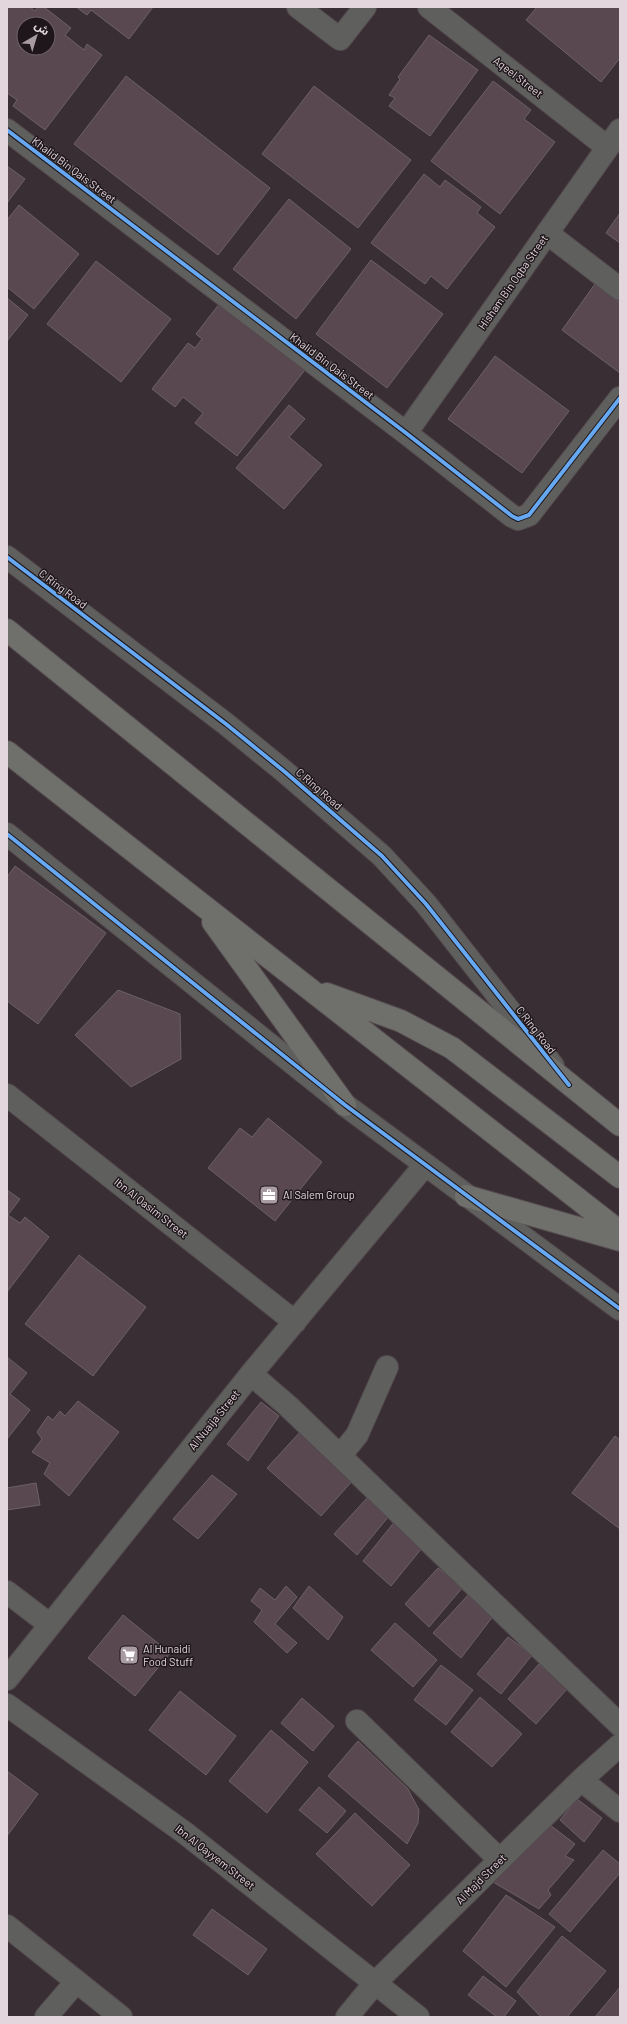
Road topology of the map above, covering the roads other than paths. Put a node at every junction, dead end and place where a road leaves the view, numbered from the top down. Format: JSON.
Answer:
{"nodes":[{"id":1,"x":298,"y":7,"type":"edge"},
{"id":2,"x":365,"y":7,"type":"edge"},
{"id":3,"x":428,"y":7,"type":"edge"},
{"id":4,"x":7,"y":130,"type":"edge"},
{"id":5,"x":620,"y":130,"type":"edge"},
{"id":6,"x":607,"y":147,"type":"junction"},
{"id":7,"x":548,"y":233,"type":"junction"},
{"id":8,"x":620,"y":289,"type":"edge"},
{"id":9,"x":620,"y":398,"type":"edge"},
{"id":10,"x":406,"y":433,"type":"junction"},
{"id":11,"x":7,"y":557,"type":"edge"},
{"id":12,"x":7,"y":630,"type":"edge"},
{"id":13,"x":7,"y":752,"type":"edge"},
{"id":14,"x":7,"y":834,"type":"edge"},
{"id":15,"x":198,"y":901,"type":"junction"},
{"id":16,"x":309,"y":988,"type":"junction"},
{"id":17,"x":569,"y":1086,"type":"junction"},
{"id":18,"x":7,"y":1095,"type":"edge"},
{"id":19,"x":346,"y":1105,"type":"junction"},
{"id":20,"x":620,"y":1125,"type":"edge"},
{"id":21,"x":425,"y":1165,"type":"junction"},
{"id":22,"x":620,"y":1177,"type":"edge"},
{"id":23,"x":466,"y":1196,"type":"junction"},
{"id":24,"x":620,"y":1232,"type":"edge"},
{"id":25,"x":620,"y":1240,"type":"edge"},
{"id":26,"x":620,"y":1309,"type":"edge"},
{"id":27,"x":295,"y":1322,"type":"junction"},
{"id":28,"x":387,"y":1367,"type":"dead end"},
{"id":29,"x":251,"y":1374,"type":"junction"},
{"id":30,"x":340,"y":1456,"type":"junction"},
{"id":31,"x":7,"y":1592,"type":"edge"},
{"id":32,"x":49,"y":1624,"type":"junction"},
{"id":33,"x":7,"y":1679,"type":"edge"},
{"id":34,"x":7,"y":1705,"type":"edge"},
{"id":35,"x":357,"y":1720,"type":"dead end"},
{"id":36,"x":620,"y":1725,"type":"edge"},
{"id":37,"x":620,"y":1745,"type":"edge"},
{"id":38,"x":581,"y":1780,"type":"junction"},
{"id":39,"x":620,"y":1811,"type":"edge"},
{"id":40,"x":500,"y":1860,"type":"junction"},
{"id":41,"x":7,"y":1926,"type":"edge"},
{"id":42,"x":76,"y":1982,"type":"junction"},
{"id":43,"x":375,"y":1983,"type":"junction"},
{"id":44,"x":46,"y":2017,"type":"edge"},
{"id":45,"x":121,"y":2017,"type":"edge"},
{"id":46,"x":347,"y":2017,"type":"edge"},
{"id":47,"x":418,"y":2017,"type":"edge"}],
"edges":[{"from":1,"to":2,"type":"street"},
{"from":3,"to":6,"type":"street","name":"Aqeel Street"},
{"from":4,"to":10,"type":"street","name":"Khalid Bin Qais Street"},
{"from":5,"to":6,"type":"street","name":"Hisham Bin Oqba Street"},
{"from":6,"to":7,"type":"street","name":"Hisham Bin Oqba Street"},
{"from":7,"to":8,"type":"street"},
{"from":7,"to":10,"type":"street","name":"Hisham Bin Oqba Street"},
{"from":9,"to":10,"type":"street","name":"Khalid Bin Qais Street"},
{"from":11,"to":17,"type":"street","name":"C Ring Road"},
{"from":12,"to":17,"type":"highway","name":"C Ring Road"},
{"from":13,"to":15,"type":"highway"},
{"from":14,"to":19,"type":"street"},
{"from":15,"to":16,"type":"highway"},
{"from":15,"to":19,"type":"highway"},
{"from":16,"to":22,"type":"highway"},
{"from":16,"to":24,"type":"highway"},
{"from":17,"to":20,"type":"highway","name":"C Ring Road"},
{"from":18,"to":27,"type":"street","name":"Ibn Al Qasim Street"},
{"from":19,"to":21,"type":"street"},
{"from":21,"to":23,"type":"street"},
{"from":21,"to":27,"type":"street","name":"Al Nuaija Street"},
{"from":23,"to":25,"type":"highway"},
{"from":23,"to":26,"type":"street"},
{"from":27,"to":29,"type":"street","name":"Al Nuaija Street"},
{"from":28,"to":30,"type":"street"},
{"from":29,"to":30,"type":"street"},
{"from":29,"to":32,"type":"street","name":"Al Nuaija Street"},
{"from":30,"to":36,"type":"street"},
{"from":31,"to":32,"type":"street"},
{"from":32,"to":33,"type":"street","name":"Al Nuaija Street"},
{"from":34,"to":43,"type":"street","name":"Ibn Al Qayyem Street"},
{"from":35,"to":40,"type":"street"},
{"from":37,"to":38,"type":"street","name":"Al Majd Street"},
{"from":38,"to":39,"type":"street"},
{"from":38,"to":40,"type":"street","name":"Al Majd Street"},
{"from":40,"to":43,"type":"street","name":"Al Majd Street"},
{"from":41,"to":42,"type":"street"},
{"from":42,"to":44,"type":"street"},
{"from":42,"to":45,"type":"street"},
{"from":43,"to":46,"type":"street","name":"Al Majd Street"},
{"from":43,"to":47,"type":"street","name":"Ibn Al Qayyem Street"}]}
